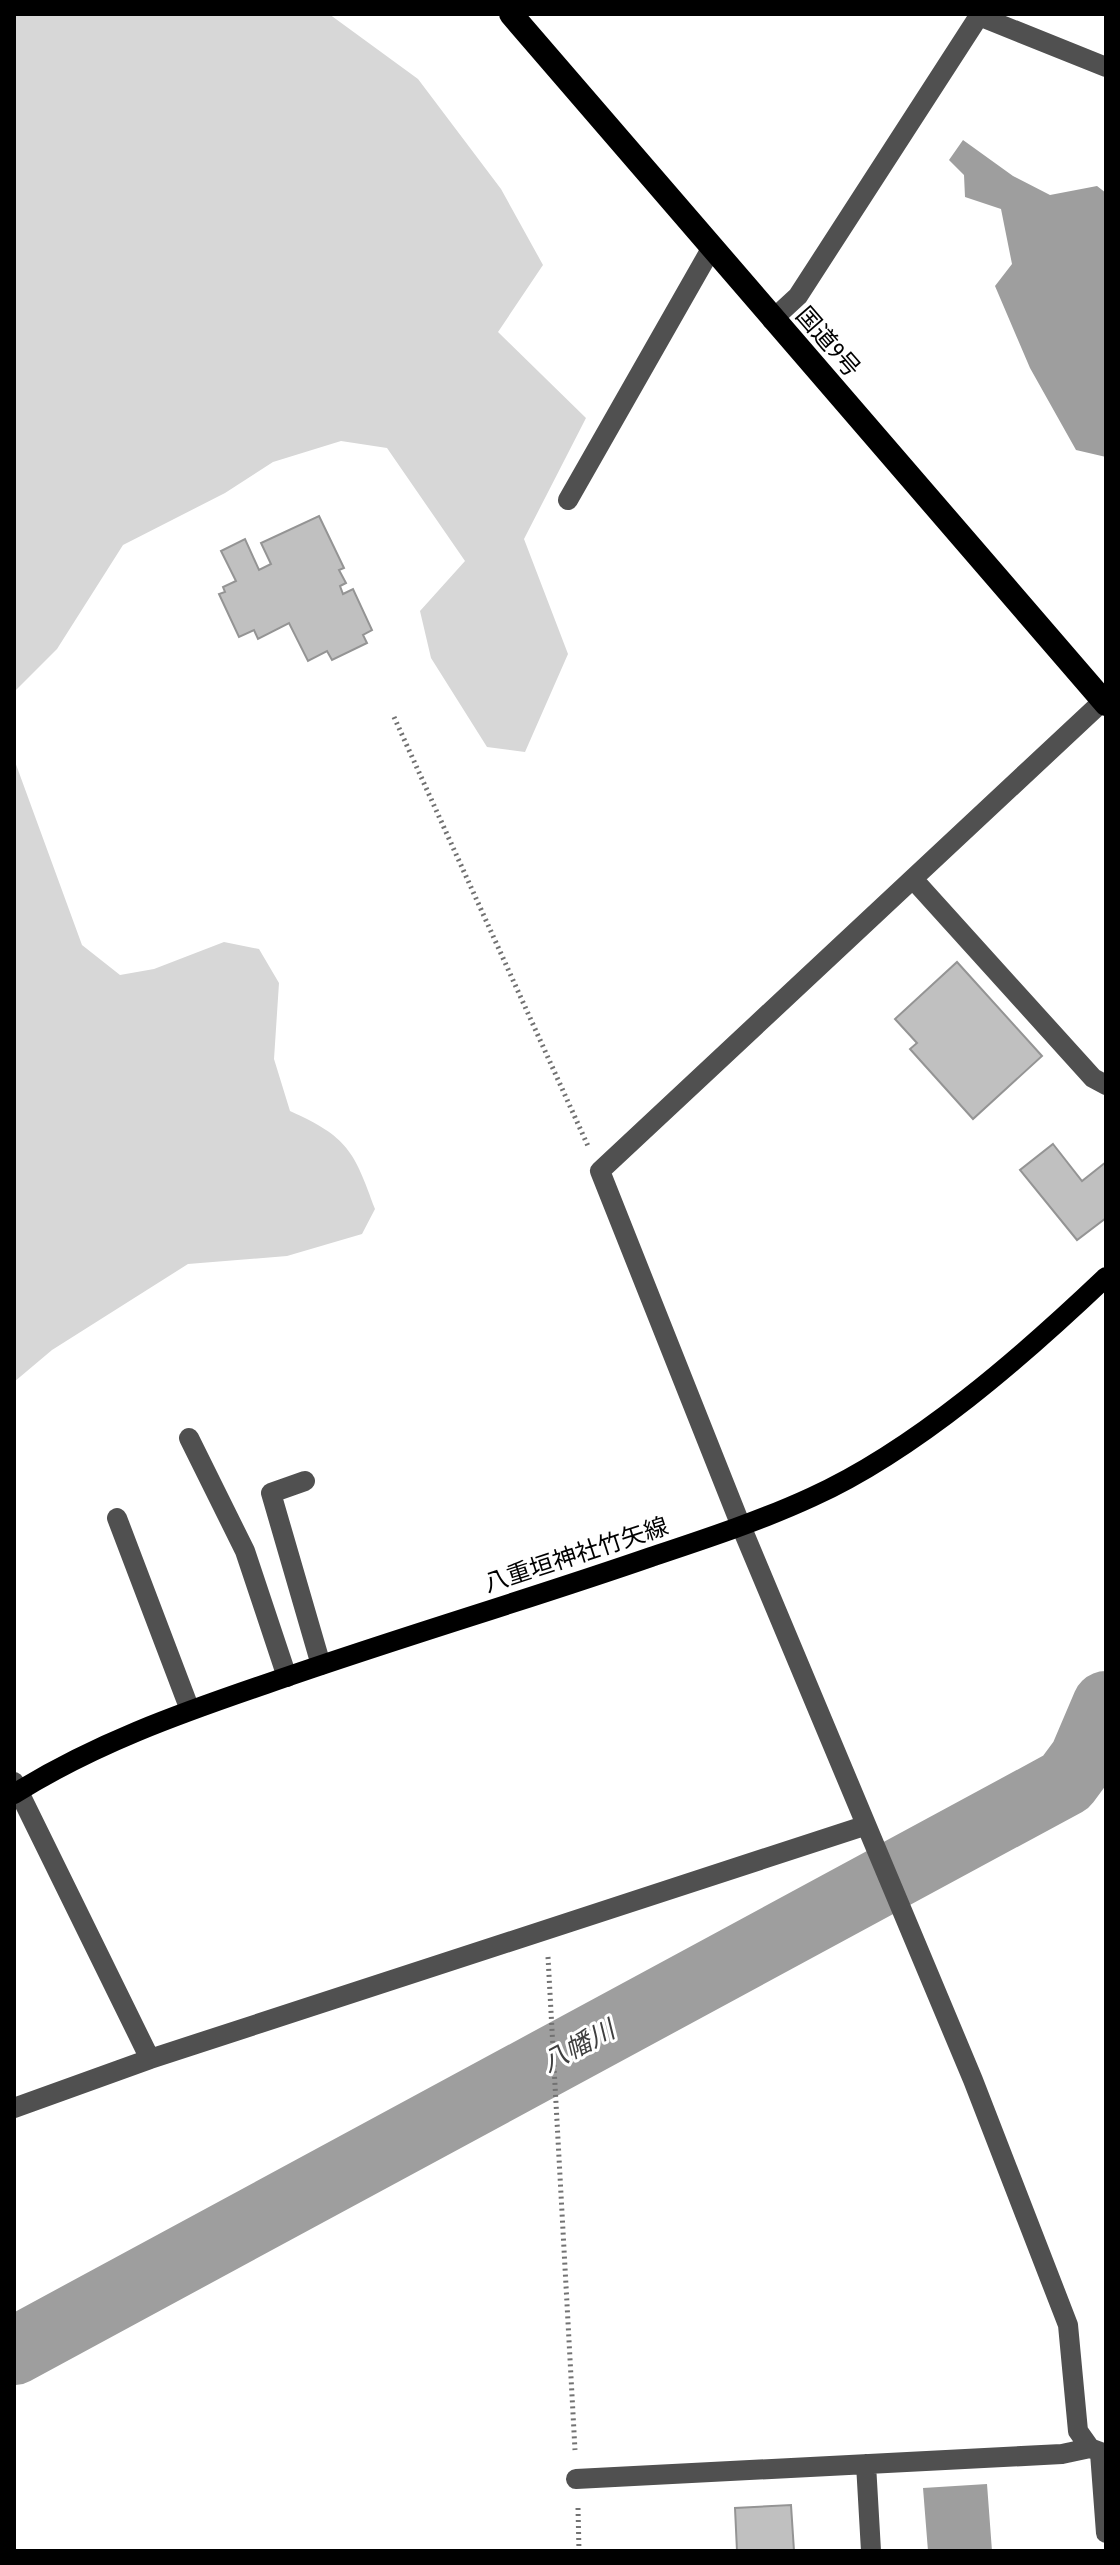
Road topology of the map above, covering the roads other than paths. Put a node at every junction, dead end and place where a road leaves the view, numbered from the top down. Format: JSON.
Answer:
{"nodes":[{"id":1,"x":511,"y":14,"type":"edge"},
{"id":2,"x":1106,"y":67,"type":"edge"},
{"id":3,"x":711,"y":249,"type":"junction"},
{"id":4,"x":772,"y":320,"type":"junction"},
{"id":5,"x":568,"y":500,"type":"dead end"},
{"id":6,"x":1105,"y":703,"type":"edge"},
{"id":7,"x":913,"y":879,"type":"junction"},
{"id":8,"x":1106,"y":1085,"type":"edge"},
{"id":9,"x":1106,"y":1277,"type":"edge"},
{"id":10,"x":189,"y":1438,"type":"dead end"},
{"id":11,"x":305,"y":1481,"type":"dead end"},
{"id":12,"x":117,"y":1518,"type":"dead end"},
{"id":13,"x":741,"y":1526,"type":"junction"},
{"id":14,"x":321,"y":1665,"type":"junction"},
{"id":15,"x":287,"y":1677,"type":"junction"},
{"id":16,"x":190,"y":1710,"type":"junction"},
{"id":17,"x":16,"y":1789,"type":"edge"},
{"id":18,"x":864,"y":1826,"type":"junction"},
{"id":19,"x":150,"y":2059,"type":"junction"},
{"id":20,"x":14,"y":2108,"type":"edge"},
{"id":21,"x":1099,"y":2452,"type":"edge"},
{"id":22,"x":866,"y":2464,"type":"junction"},
{"id":23,"x":576,"y":2479,"type":"road end"},
{"id":24,"x":1106,"y":2533,"type":"edge"},
{"id":25,"x":871,"y":2551,"type":"edge"}],
"edges":[{"from":1,"to":3,"type":"highway","name":"国道9号"},
{"from":2,"to":4,"type":"street"},
{"from":3,"to":4,"type":"highway","name":"国道9号"},
{"from":3,"to":5,"type":"street"},
{"from":4,"to":6,"type":"highway","name":"国道9号"},
{"from":6,"to":7,"type":"street"},
{"from":7,"to":8,"type":"street"},
{"from":7,"to":13,"type":"street"},
{"from":9,"to":13,"type":"main road","name":"八重垣神社竹矢線"},
{"from":10,"to":15,"type":"street"},
{"from":11,"to":14,"type":"street"},
{"from":12,"to":16,"type":"street"},
{"from":13,"to":14,"type":"main road","name":"八重垣神社竹矢線"},
{"from":13,"to":18,"type":"street"},
{"from":14,"to":15,"type":"main road","name":"八重垣神社竹矢線"},
{"from":15,"to":16,"type":"main road","name":"八重垣神社竹矢線"},
{"from":16,"to":17,"type":"main road","name":"八重垣神社竹矢線"},
{"from":17,"to":19,"type":"street"},
{"from":18,"to":19,"type":"street"},
{"from":18,"to":21,"type":"street"},
{"from":19,"to":20,"type":"street"},
{"from":21,"to":22,"type":"street"},
{"from":21,"to":24,"type":"street"},
{"from":22,"to":23,"type":"street"},
{"from":22,"to":25,"type":"street"}]}
